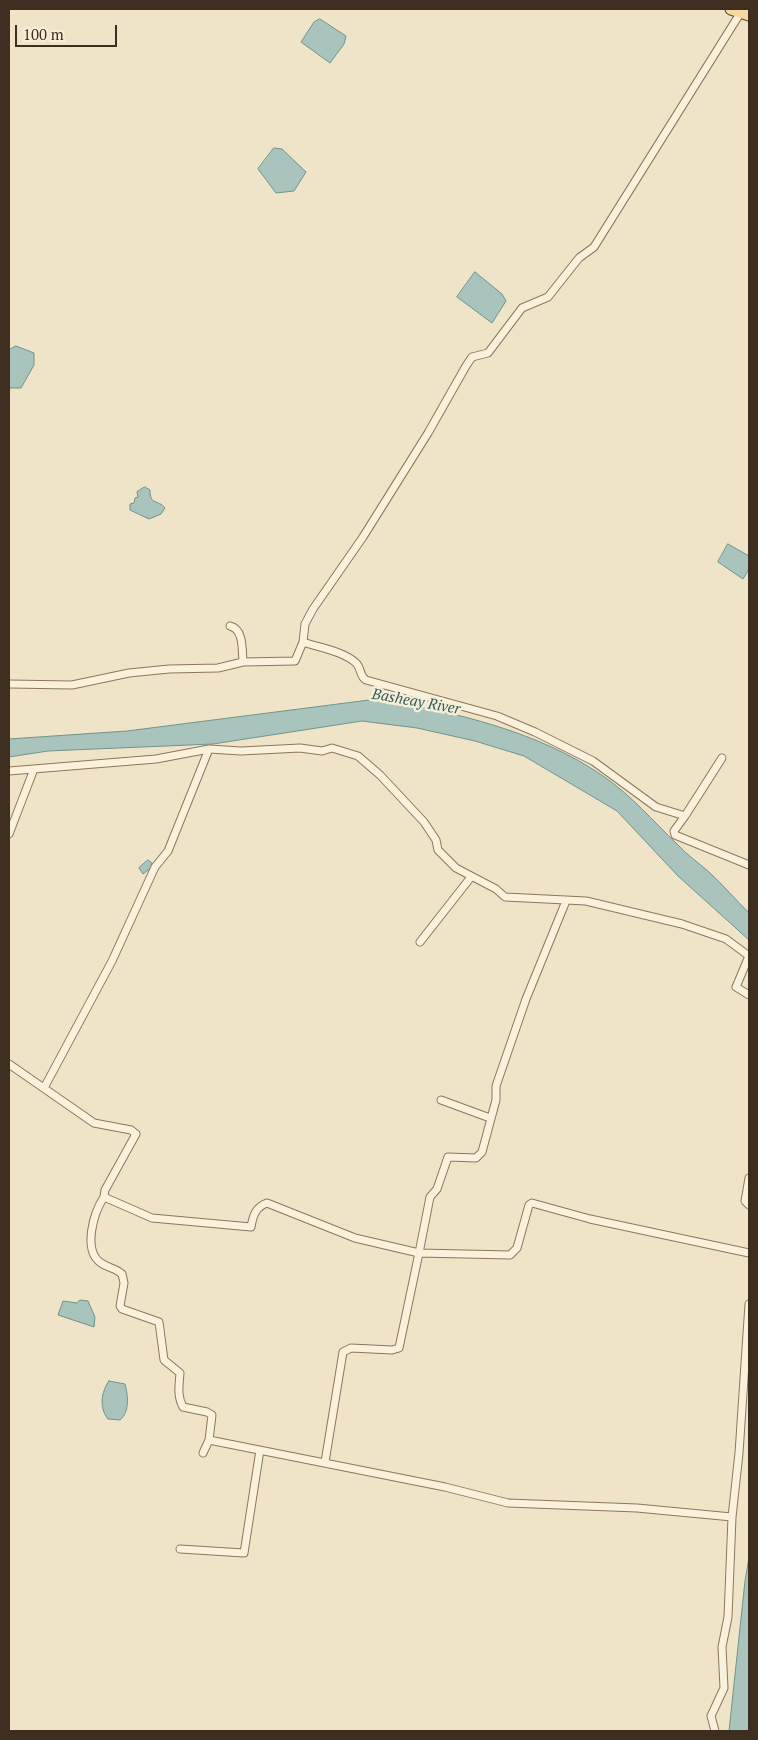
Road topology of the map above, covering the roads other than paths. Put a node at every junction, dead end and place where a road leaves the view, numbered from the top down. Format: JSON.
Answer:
{"nodes":[{"id":1,"x":740,"y":12,"type":"edge"},
{"id":2,"x":230,"y":626,"type":"dead end"},
{"id":3,"x":303,"y":642,"type":"junction"},
{"id":4,"x":243,"y":662,"type":"junction"},
{"id":5,"x":9,"y":684,"type":"edge"},
{"id":6,"x":209,"y":749,"type":"junction"},
{"id":7,"x":722,"y":758,"type":"dead end"},
{"id":8,"x":34,"y":769,"type":"junction"},
{"id":9,"x":9,"y":771,"type":"edge"},
{"id":10,"x":685,"y":816,"type":"junction"},
{"id":11,"x":9,"y":834,"type":"edge"},
{"id":12,"x":749,"y":865,"type":"edge"},
{"id":13,"x":471,"y":877,"type":"junction"},
{"id":14,"x":566,"y":901,"type":"junction"},
{"id":15,"x":420,"y":942,"type":"dead end"},
{"id":16,"x":749,"y":995,"type":"edge"},
{"id":17,"x":9,"y":1064,"type":"edge"},
{"id":18,"x":44,"y":1088,"type":"junction"},
{"id":19,"x":441,"y":1100,"type":"dead end"},
{"id":20,"x":490,"y":1118,"type":"junction"},
{"id":21,"x":749,"y":1178,"type":"edge"},
{"id":22,"x":104,"y":1197,"type":"junction"},
{"id":23,"x":749,"y":1206,"type":"edge"},
{"id":24,"x":419,"y":1253,"type":"junction"},
{"id":25,"x":749,"y":1253,"type":"edge"},
{"id":26,"x":749,"y":1304,"type":"edge"},
{"id":27,"x":210,"y":1440,"type":"junction"},
{"id":28,"x":260,"y":1450,"type":"junction"},
{"id":29,"x":203,"y":1453,"type":"dead end"},
{"id":30,"x":325,"y":1462,"type":"junction"},
{"id":31,"x":732,"y":1517,"type":"junction"},
{"id":32,"x":180,"y":1549,"type":"dead end"},
{"id":33,"x":715,"y":1731,"type":"edge"}],
"edges":[{"from":1,"to":3,"type":"street"},
{"from":2,"to":4,"type":"street"},
{"from":3,"to":4,"type":"street"},
{"from":3,"to":10,"type":"street"},
{"from":4,"to":5,"type":"street"},
{"from":6,"to":8,"type":"street"},
{"from":6,"to":13,"type":"street"},
{"from":6,"to":18,"type":"street"},
{"from":7,"to":10,"type":"street"},
{"from":8,"to":9,"type":"street"},
{"from":8,"to":11,"type":"street"},
{"from":10,"to":12,"type":"street"},
{"from":13,"to":14,"type":"street"},
{"from":13,"to":15,"type":"street"},
{"from":14,"to":16,"type":"street"},
{"from":14,"to":20,"type":"street"},
{"from":17,"to":18,"type":"street"},
{"from":18,"to":22,"type":"street"},
{"from":19,"to":20,"type":"street"},
{"from":20,"to":24,"type":"street"},
{"from":21,"to":23,"type":"street"},
{"from":22,"to":24,"type":"street"},
{"from":22,"to":27,"type":"street"},
{"from":24,"to":25,"type":"street"},
{"from":24,"to":30,"type":"street"},
{"from":26,"to":31,"type":"street"},
{"from":27,"to":28,"type":"street"},
{"from":27,"to":29,"type":"street"},
{"from":28,"to":30,"type":"street"},
{"from":28,"to":32,"type":"street"},
{"from":30,"to":31,"type":"street"},
{"from":31,"to":33,"type":"street"}]}
